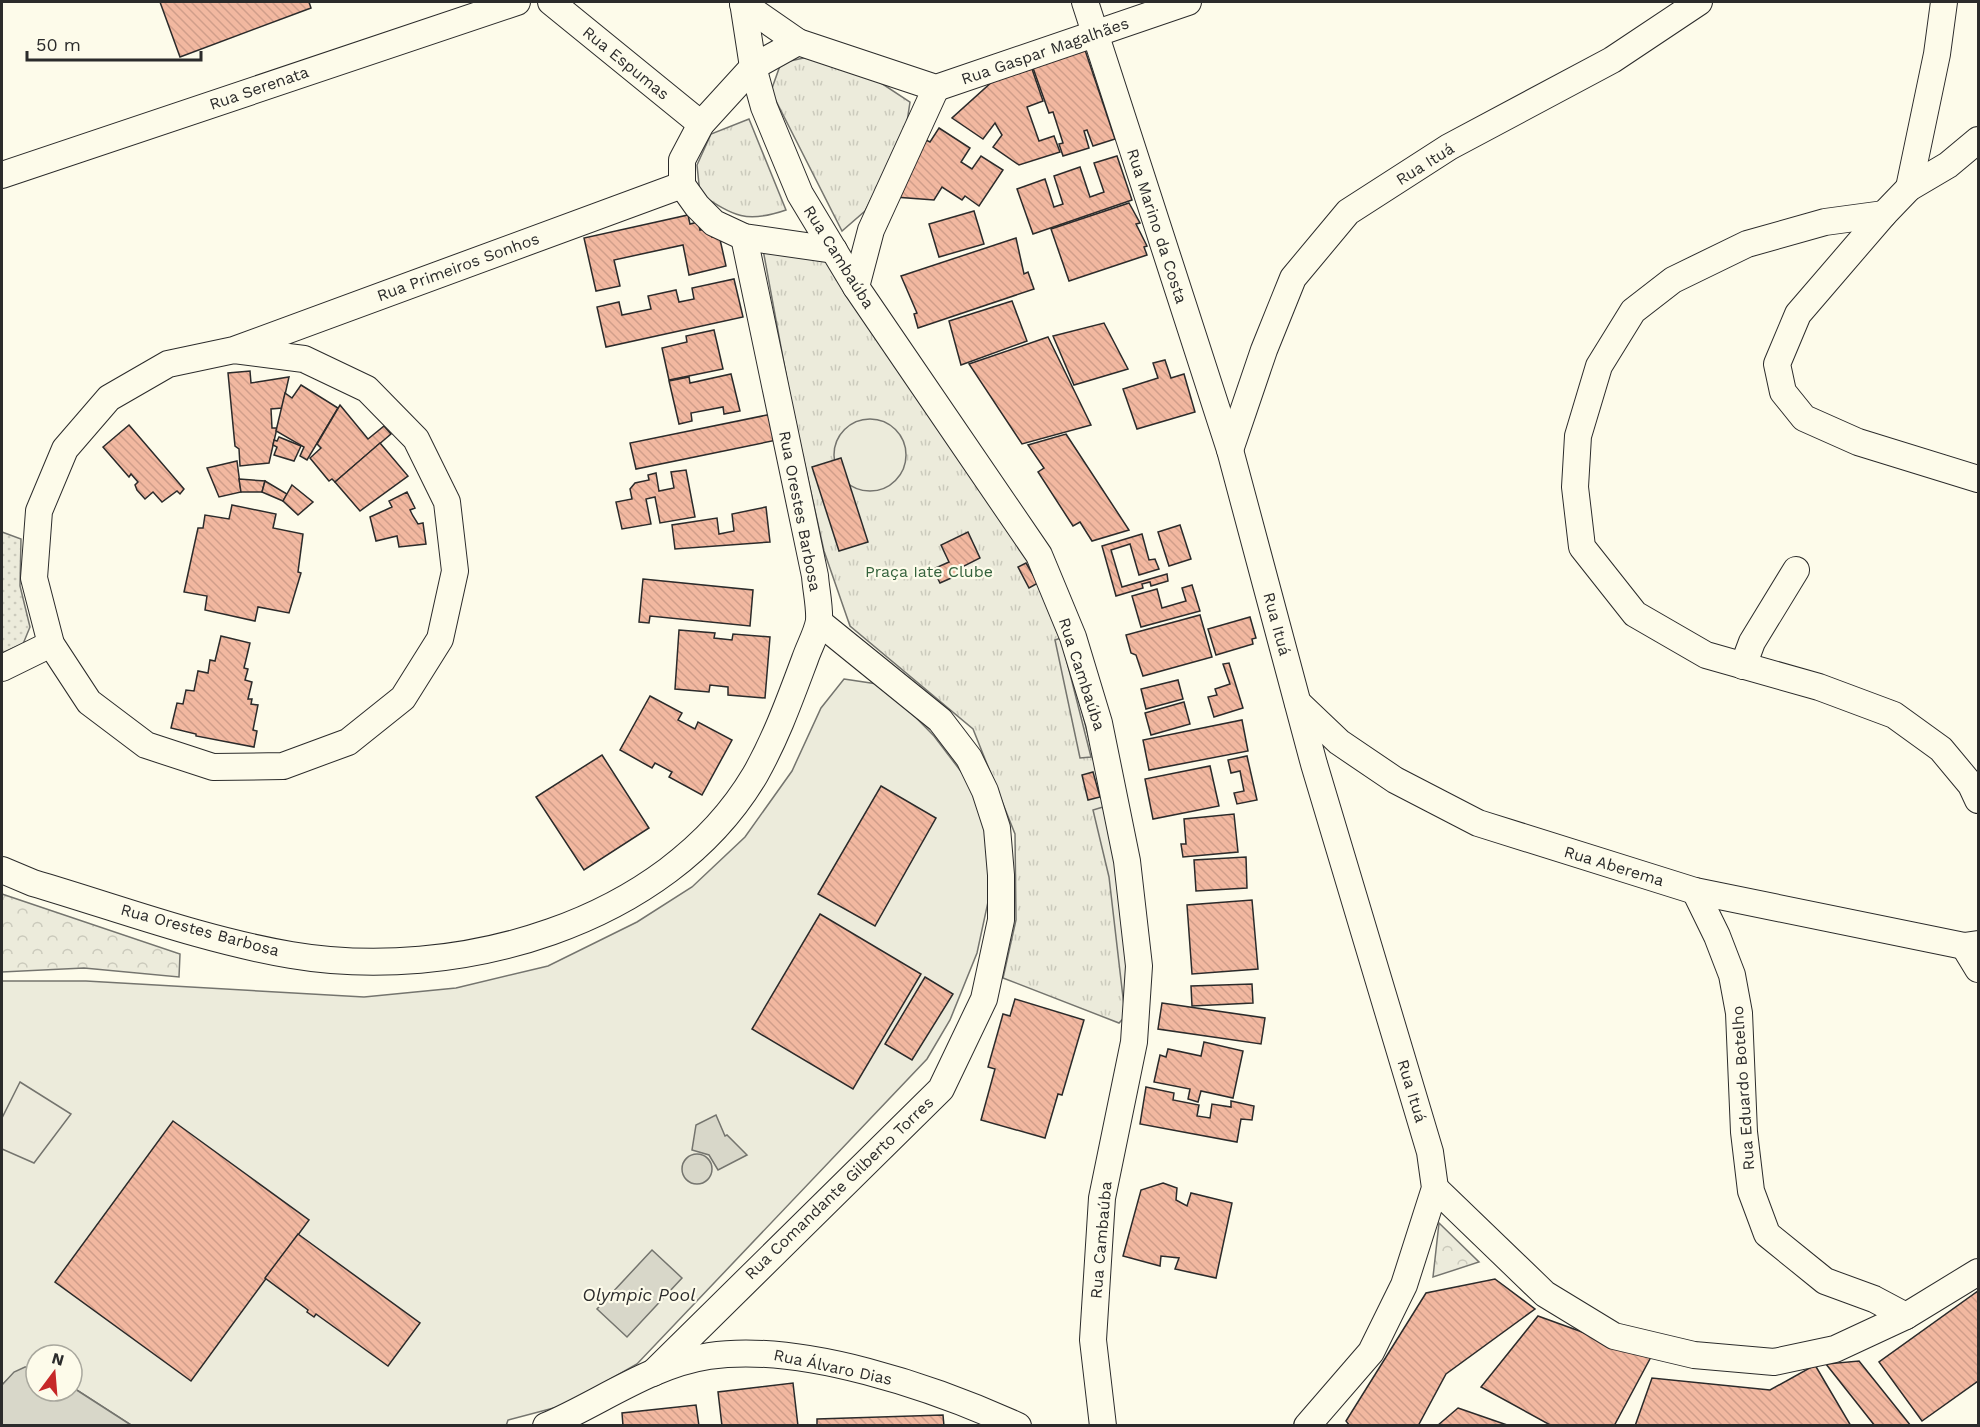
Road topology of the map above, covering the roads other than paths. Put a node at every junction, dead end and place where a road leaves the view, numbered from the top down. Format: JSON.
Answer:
{"nodes":[{"id":1,"x":517,"y":2,"type":"edge"},
{"id":2,"x":551,"y":2,"type":"edge"},
{"id":3,"x":1085,"y":2,"type":"edge"},
{"id":4,"x":1188,"y":2,"type":"edge"},
{"id":5,"x":1699,"y":2,"type":"edge"},
{"id":6,"x":1944,"y":2,"type":"edge"},
{"id":7,"x":743,"y":3,"type":"edge"},
{"id":8,"x":1094,"y":34,"type":"junction"},
{"id":9,"x":798,"y":42,"type":"junction"},
{"id":10,"x":753,"y":67,"type":"junction"},
{"id":11,"x":936,"y":88,"type":"junction"},
{"id":12,"x":701,"y":124,"type":"junction"},
{"id":13,"x":1978,"y":140,"type":"edge"},
{"id":14,"x":2,"y":175,"type":"edge"},
{"id":15,"x":682,"y":185,"type":"junction"},
{"id":16,"x":1909,"y":188,"type":"junction"},
{"id":17,"x":1884,"y":214,"type":"junction"},
{"id":18,"x":871,"y":230,"type":"junction"},
{"id":19,"x":744,"y":237,"type":"junction"},
{"id":20,"x":834,"y":250,"type":"junction"},
{"id":21,"x":856,"y":287,"type":"junction"},
{"id":22,"x":234,"y":350,"type":"junction"},
{"id":23,"x":1230,"y":450,"type":"junction"},
{"id":24,"x":1978,"y":479,"type":"edge"},
{"id":25,"x":1796,"y":570,"type":"dead end"},
{"id":26,"x":819,"y":622,"type":"junction"},
{"id":27,"x":51,"y":644,"type":"junction"},
{"id":28,"x":1743,"y":666,"type":"junction"},
{"id":29,"x":2,"y":668,"type":"edge"},
{"id":30,"x":1298,"y":704,"type":"junction"},
{"id":31,"x":1978,"y":800,"type":"edge"},
{"id":32,"x":2,"y":870,"type":"edge"},
{"id":33,"x":1695,"y":891,"type":"junction"},
{"id":34,"x":1971,"y":945,"type":"edge"},
{"id":35,"x":1978,"y":969,"type":"edge"},
{"id":36,"x":1435,"y":1188,"type":"junction"},
{"id":37,"x":1978,"y":1272,"type":"edge"},
{"id":38,"x":1906,"y":1316,"type":"junction"},
{"id":39,"x":653,"y":1373,"type":"junction"},
{"id":40,"x":546,"y":1425,"type":"edge"},
{"id":41,"x":1018,"y":1425,"type":"edge"},
{"id":42,"x":1103,"y":1425,"type":"edge"},
{"id":43,"x":1309,"y":1425,"type":"edge"}],
"edges":[{"from":1,"to":14,"type":"street","name":"Rua Serenata"},
{"from":2,"to":12,"type":"street","name":"Rua Espumas"},
{"from":3,"to":8,"type":"street","name":"Rua Marino da Costa"},
{"from":4,"to":8,"type":"street","name":"Rua Gaspar Magalhães"},
{"from":5,"to":23,"type":"street","name":"Rua Ituá"},
{"from":6,"to":16,"type":"street"},
{"from":7,"to":9,"type":"street"},
{"from":7,"to":10,"type":"street","name":"Rua Cambaúba"},
{"from":8,"to":11,"type":"street","name":"Rua Gaspar Magalhães"},
{"from":8,"to":23,"type":"street","name":"Rua Marino da Costa"},
{"from":9,"to":10,"type":"street"},
{"from":9,"to":11,"type":"street"},
{"from":10,"to":12,"type":"street"},
{"from":10,"to":20,"type":"street","name":"Rua Cambaúba"},
{"from":11,"to":18,"type":"street"},
{"from":12,"to":15,"type":"street"},
{"from":13,"to":16,"type":"street"},
{"from":15,"to":19,"type":"street"},
{"from":15,"to":22,"type":"street","name":"Rua Primeiros Sonhos"},
{"from":16,"to":17,"type":"street"},
{"from":17,"to":24,"type":"street"},
{"from":17,"to":28,"type":"street"},
{"from":18,"to":20,"type":"street"},
{"from":18,"to":21,"type":"street"},
{"from":19,"to":20,"type":"street"},
{"from":19,"to":26,"type":"street","name":"Rua Orestes Barbosa"},
{"from":20,"to":21,"type":"street","name":"Rua Cambaúba"},
{"from":21,"to":42,"type":"street","name":"Rua Cambaúba"},
{"from":22,"to":27,"type":"street","name":"Rua Primeiros Sonhos"},
{"from":22,"to":27,"type":"street","name":"Rua Primeiros Sonhos"},
{"from":23,"to":30,"type":"street","name":"Rua Ituá"},
{"from":25,"to":28,"type":"street"},
{"from":26,"to":32,"type":"street","name":"Rua Orestes Barbosa"},
{"from":26,"to":39,"type":"street","name":"Rua Comandante Gilberto Torres"},
{"from":27,"to":29,"type":"street"},
{"from":28,"to":31,"type":"street"},
{"from":30,"to":33,"type":"street","name":"Rua Aberema"},
{"from":30,"to":36,"type":"street","name":"Rua Ituá"},
{"from":33,"to":34,"type":"street","name":"Rua Aberema"},
{"from":33,"to":38,"type":"street","name":"Rua Eduardo Botelho"},
{"from":34,"to":35,"type":"street","name":"Rua Aberema"},
{"from":36,"to":38,"type":"street"},
{"from":36,"to":43,"type":"street","name":"Rua Ituá"},
{"from":37,"to":38,"type":"street"},
{"from":39,"to":40,"type":"street","name":"Rua Álvaro Dias"},
{"from":39,"to":41,"type":"street","name":"Rua Álvaro Dias"}]}
